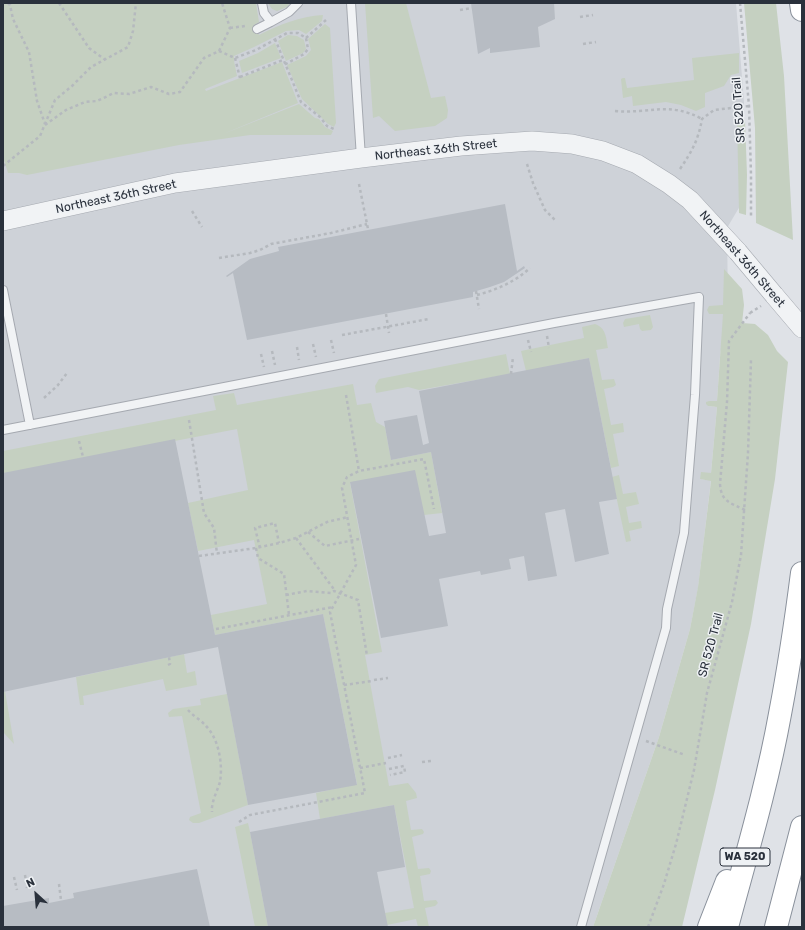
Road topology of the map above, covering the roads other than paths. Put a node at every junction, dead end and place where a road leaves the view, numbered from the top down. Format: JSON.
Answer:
{"nodes":[{"id":1,"x":262,"y":3,"type":"edge"},
{"id":2,"x":298,"y":3,"type":"edge"},
{"id":3,"x":351,"y":3,"type":"edge"},
{"id":4,"x":801,"y":3,"type":"edge"},
{"id":5,"x":802,"y":10,"type":"edge"},
{"id":6,"x":270,"y":22,"type":"junction"},
{"id":7,"x":257,"y":29,"type":"dead end"},
{"id":8,"x":361,"y":158,"type":"junction"},
{"id":9,"x":3,"y":221,"type":"edge"},
{"id":10,"x":3,"y":290,"type":"edge"},
{"id":11,"x":802,"y":328,"type":"edge"},
{"id":12,"x":30,"y":425,"type":"junction"},
{"id":13,"x":3,"y":430,"type":"edge"},
{"id":14,"x":802,"y":573,"type":"edge"},
{"id":15,"x":764,"y":787,"type":"junction"},
{"id":16,"x":802,"y":828,"type":"edge"},
{"id":17,"x":581,"y":927,"type":"edge"},
{"id":18,"x":708,"y":927,"type":"edge"},
{"id":19,"x":727,"y":927,"type":"edge"},
{"id":20,"x":776,"y":927,"type":"edge"}],
"edges":[{"from":1,"to":6,"type":"lane"},
{"from":2,"to":6,"type":"lane"},
{"from":3,"to":8,"type":"lane"},
{"from":4,"to":5,"type":"highway"},
{"from":6,"to":7,"type":"lane"},
{"from":8,"to":9,"type":"street","name":"Northeast 36th Street"},
{"from":8,"to":11,"type":"street","name":"Northeast 36th Street","bridge":true},
{"from":10,"to":12,"type":"lane"},
{"from":12,"to":13,"type":"lane"},
{"from":12,"to":17,"type":"lane"},
{"from":14,"to":15,"type":"highway","number":"WA 520"},
{"from":15,"to":18,"type":"highway"},
{"from":15,"to":19,"type":"highway","number":"WA 520"},
{"from":16,"to":20,"type":"highway"}]}
